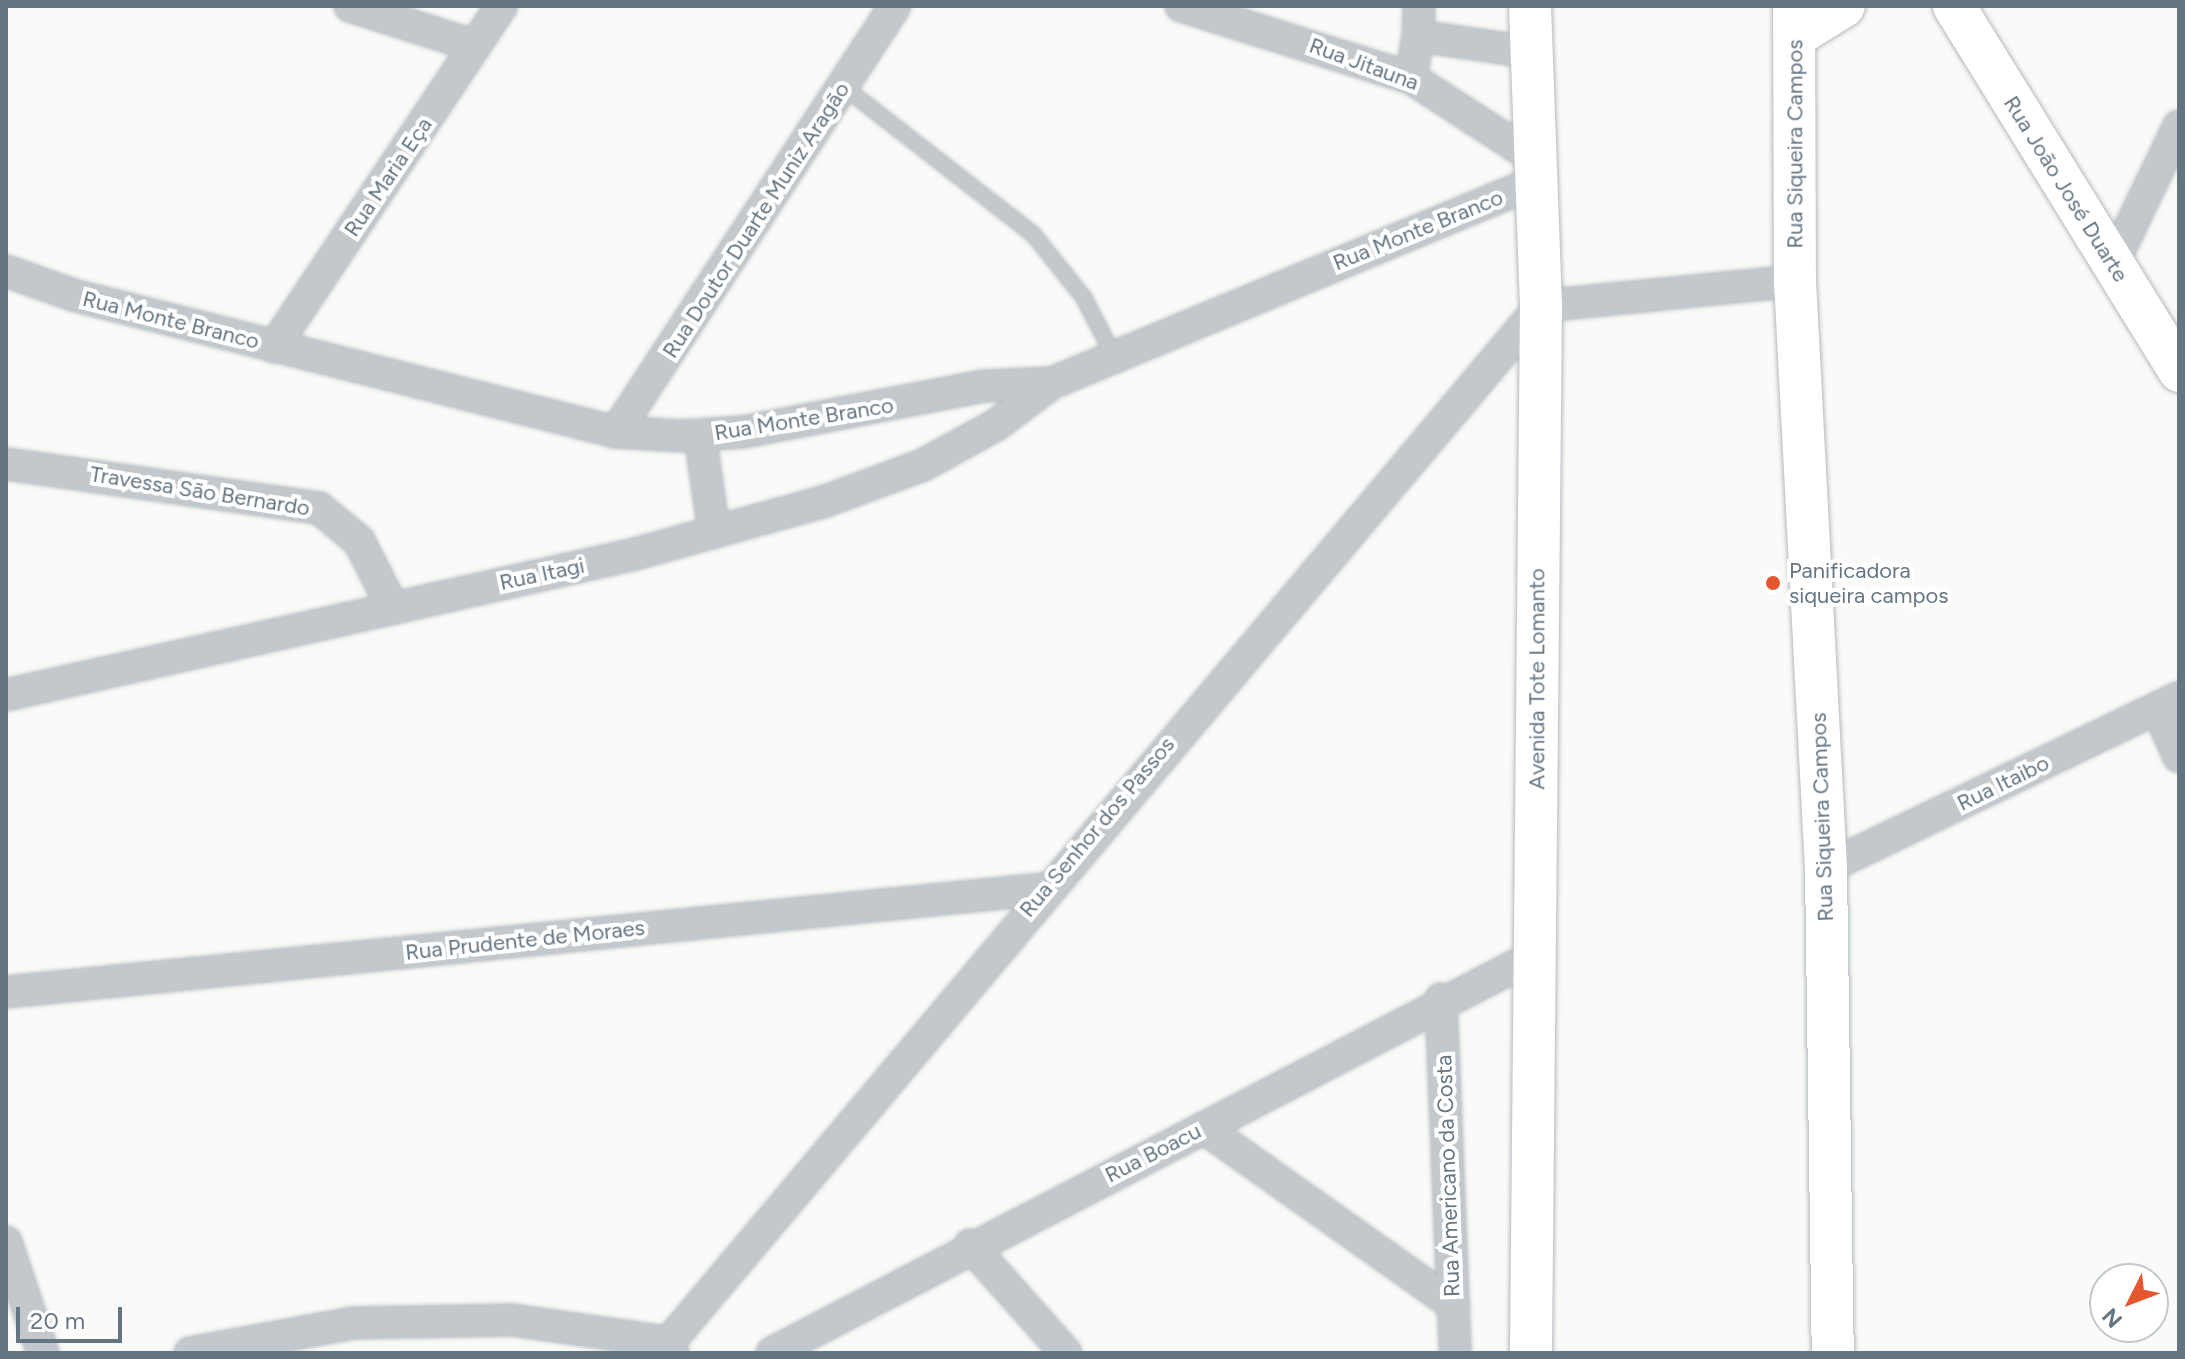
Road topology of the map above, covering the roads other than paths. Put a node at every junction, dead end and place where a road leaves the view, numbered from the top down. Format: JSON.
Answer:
{"nodes":[{"id":1,"x":350,"y":6,"type":"edge"},
{"id":2,"x":501,"y":6,"type":"edge"},
{"id":3,"x":895,"y":6,"type":"edge"},
{"id":4,"x":1181,"y":6,"type":"edge"},
{"id":5,"x":1530,"y":6,"type":"edge"},
{"id":6,"x":1844,"y":6,"type":"edge"},
{"id":7,"x":1954,"y":6,"type":"edge"},
{"id":8,"x":1796,"y":20,"type":"edge"},
{"id":9,"x":1418,"y":21,"type":"edge"},
{"id":10,"x":475,"y":46,"type":"junction"},
{"id":11,"x":1529,"y":52,"type":"junction"},
{"id":12,"x":1411,"y":78,"type":"junction"},
{"id":13,"x":844,"y":87,"type":"junction"},
{"id":14,"x":2179,"y":126,"type":"edge"},
{"id":15,"x":1532,"y":170,"type":"junction"},
{"id":16,"x":2112,"y":265,"type":"junction"},
{"id":17,"x":6,"y":271,"type":"edge"},
{"id":18,"x":1795,"y":281,"type":"junction"},
{"id":19,"x":1541,"y":306,"type":"junction"},
{"id":20,"x":274,"y":347,"type":"junction"},
{"id":21,"x":1115,"y":358,"type":"junction"},
{"id":22,"x":2179,"y":371,"type":"edge"},
{"id":23,"x":1052,"y":383,"type":"junction"},
{"id":24,"x":616,"y":432,"type":"junction"},
{"id":25,"x":700,"y":435,"type":"junction"},
{"id":26,"x":6,"y":464,"type":"edge"},
{"id":27,"x":714,"y":532,"type":"junction"},
{"id":28,"x":392,"y":606,"type":"junction"},
{"id":29,"x":6,"y":695,"type":"edge"},
{"id":30,"x":2169,"y":703,"type":"edge"},
{"id":31,"x":2179,"y":757,"type":"edge"},
{"id":32,"x":1826,"y":868,"type":"junction"},
{"id":33,"x":1044,"y":889,"type":"junction"},
{"id":34,"x":1536,"y":955,"type":"junction"},
{"id":35,"x":6,"y":992,"type":"edge"},
{"id":36,"x":1441,"y":999,"type":"junction"},
{"id":37,"x":1204,"y":1128,"type":"junction"},
{"id":38,"x":6,"y":1242,"type":"edge"},
{"id":39,"x":970,"y":1245,"type":"junction"},
{"id":40,"x":1454,"y":1305,"type":"junction"},
{"id":41,"x":666,"y":1349,"type":"edge"},
{"id":42,"x":43,"y":1353,"type":"edge"},
{"id":43,"x":190,"y":1353,"type":"edge"},
{"id":44,"x":772,"y":1353,"type":"edge"},
{"id":45,"x":1066,"y":1353,"type":"edge"},
{"id":46,"x":1455,"y":1353,"type":"edge"},
{"id":47,"x":1531,"y":1353,"type":"edge"},
{"id":48,"x":1833,"y":1353,"type":"edge"}],
"edges":[{"from":1,"to":10,"type":"street"},
{"from":2,"to":10,"type":"street","name":"Rua Maria Eça"},
{"from":3,"to":13,"type":"street","name":"Rua Doutor Duarte Muniz Aragão"},
{"from":4,"to":12,"type":"street","name":"Rua Jitauna"},
{"from":5,"to":11,"type":"street","name":"Avenida Tote Lomanto"},
{"from":6,"to":8,"type":"street"},
{"from":7,"to":16,"type":"street","name":"Rua João José Duarte"},
{"from":8,"to":18,"type":"street","name":"Rua Siqueira Campos"},
{"from":9,"to":11,"type":"street"},
{"from":9,"to":12,"type":"street"},
{"from":10,"to":20,"type":"street","name":"Rua Maria Eça"},
{"from":11,"to":15,"type":"street","name":"Avenida Tote Lomanto"},
{"from":12,"to":15,"type":"street","name":"Rua Jitauna"},
{"from":13,"to":21,"type":"lane"},
{"from":13,"to":24,"type":"street","name":"Rua Doutor Duarte Muniz Aragão"},
{"from":14,"to":16,"type":"street"},
{"from":15,"to":19,"type":"street","name":"Avenida Tote Lomanto"},
{"from":15,"to":21,"type":"street","name":"Rua Monte Branco"},
{"from":16,"to":22,"type":"street","name":"Rua João José Duarte"},
{"from":17,"to":20,"type":"street","name":"Rua Monte Branco"},
{"from":18,"to":19,"type":"street","name":"Rua Siqueira Campos"},
{"from":18,"to":32,"type":"street","name":"Rua Siqueira Campos"},
{"from":19,"to":33,"type":"street","name":"Rua Senhor dos Passos"},
{"from":19,"to":34,"type":"street","name":"Avenida Tote Lomanto"},
{"from":20,"to":24,"type":"street","name":"Rua Monte Branco"},
{"from":21,"to":23,"type":"street","name":"Rua Monte Branco"},
{"from":23,"to":25,"type":"street","name":"Rua Monte Branco"},
{"from":23,"to":27,"type":"street","name":"Rua Itagi"},
{"from":24,"to":25,"type":"street","name":"Rua Monte Branco"},
{"from":25,"to":27,"type":"street"},
{"from":26,"to":28,"type":"street","name":"Travessa São Bernardo"},
{"from":27,"to":28,"type":"street","name":"Rua Itagi"},
{"from":28,"to":29,"type":"street","name":"Rua Itagi"},
{"from":30,"to":31,"type":"street"},
{"from":30,"to":32,"type":"street","name":"Rua Itaibo"},
{"from":32,"to":48,"type":"street","name":"Rua Siqueira Campos"},
{"from":33,"to":35,"type":"street","name":"Rua Prudente de Moraes"},
{"from":33,"to":41,"type":"street","name":"Rua Senhor dos Passos"},
{"from":34,"to":36,"type":"street","name":"Rua Boacu"},
{"from":34,"to":47,"type":"street","name":"Avenida Tote Lomanto"},
{"from":36,"to":37,"type":"street","name":"Rua Boacu"},
{"from":36,"to":40,"type":"street","name":"Rua Americano da Costa"},
{"from":37,"to":39,"type":"street","name":"Rua Boacu"},
{"from":37,"to":40,"type":"street"},
{"from":38,"to":42,"type":"street"},
{"from":39,"to":44,"type":"street","name":"Rua Boacu"},
{"from":39,"to":45,"type":"street"},
{"from":40,"to":46,"type":"street","name":"Rua Americano da Costa"},
{"from":41,"to":43,"type":"street"}]}
